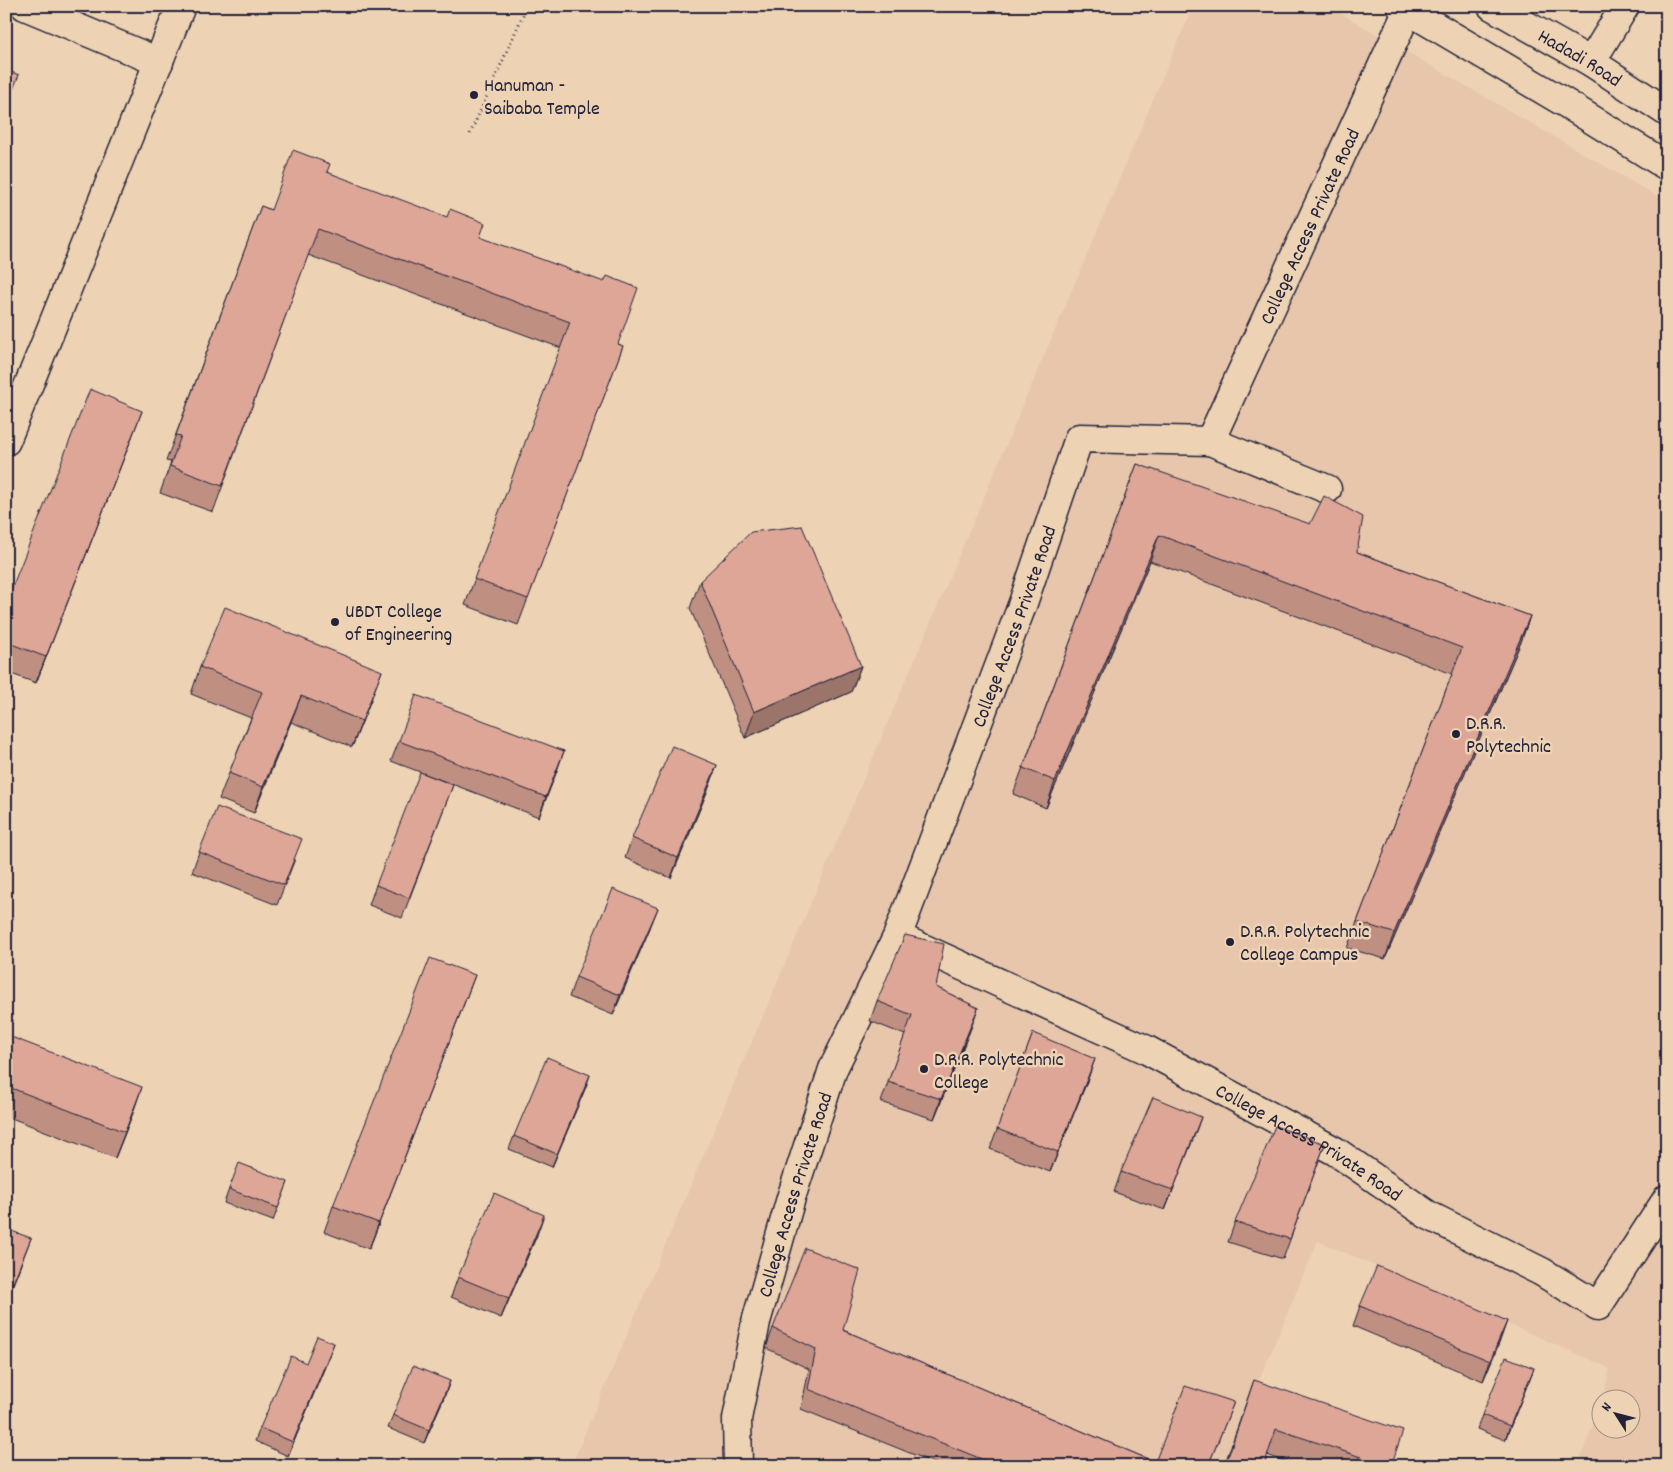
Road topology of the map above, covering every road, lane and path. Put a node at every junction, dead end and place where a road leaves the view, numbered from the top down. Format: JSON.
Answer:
{"nodes":[{"id":1,"x":24,"y":6,"type":"edge"},
{"id":2,"x":181,"y":6,"type":"edge"},
{"id":3,"x":527,"y":6,"type":"edge"},
{"id":4,"x":1492,"y":6,"type":"edge"},
{"id":5,"x":1625,"y":6,"type":"edge"},
{"id":6,"x":1404,"y":8,"type":"edge"},
{"id":7,"x":159,"y":62,"type":"junction"},
{"id":8,"x":1590,"y":62,"type":"junction"},
{"id":9,"x":1667,"y":112,"type":"edge"},
{"id":10,"x":470,"y":134,"type":"dead end"},
{"id":11,"x":1667,"y":166,"type":"edge"},
{"id":12,"x":6,"y":440,"type":"edge"},
{"id":13,"x":1210,"y":441,"type":"junction"},
{"id":14,"x":1327,"y":489,"type":"dead end"},
{"id":15,"x":897,"y":937,"type":"junction"},
{"id":16,"x":1667,"y":1199,"type":"edge"},
{"id":17,"x":738,"y":1466,"type":"edge"}],
"edges":[{"from":1,"to":7,"type":"street"},
{"from":2,"to":7,"type":"street"},
{"from":3,"to":10,"type":"path"},
{"from":4,"to":8,"type":"street","name":"Hadadi Road"},
{"from":5,"to":8,"type":"street"},
{"from":6,"to":11,"type":"street"},
{"from":6,"to":13,"type":"street","name":"College Access Private Road"},
{"from":7,"to":12,"type":"street"},
{"from":8,"to":9,"type":"street","name":"Hadadi Road"},
{"from":13,"to":14,"type":"street","name":"College Access Private Road"},
{"from":13,"to":15,"type":"street","name":"College Access Private Road"},
{"from":15,"to":16,"type":"street","name":"College Access Private Road"},
{"from":15,"to":17,"type":"street","name":"College Access Private Road"}]}
